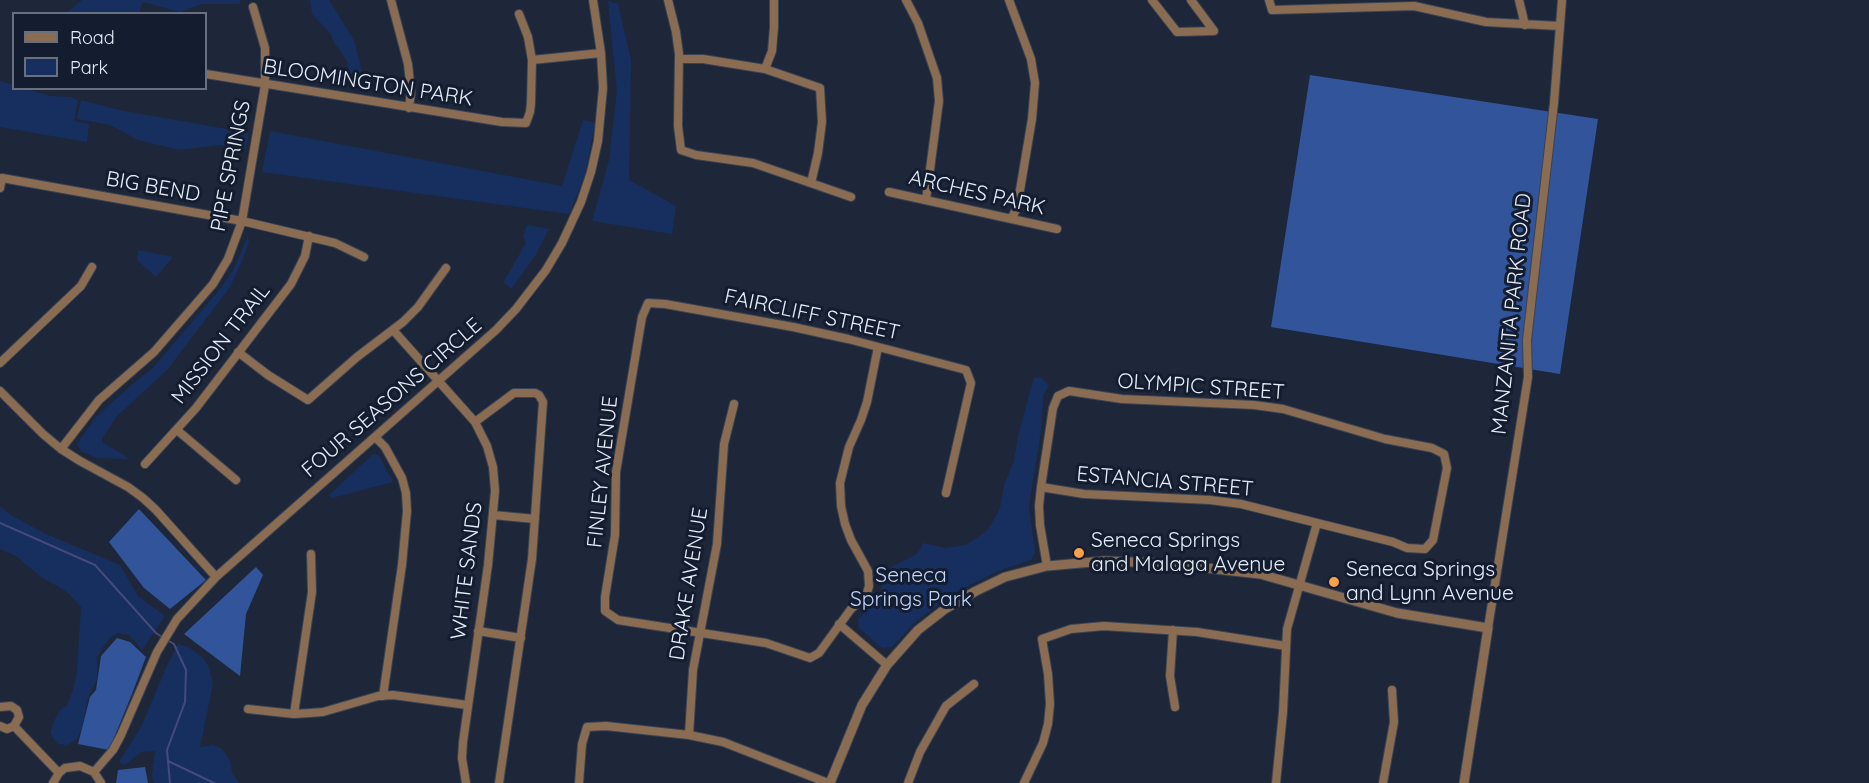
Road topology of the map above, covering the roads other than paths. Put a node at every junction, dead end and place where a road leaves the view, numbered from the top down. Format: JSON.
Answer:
{"nodes":[{"id":1,"x":391,"y":0,"type":"edge"},
{"id":2,"x":593,"y":0,"type":"edge"},
{"id":3,"x":668,"y":0,"type":"edge"},
{"id":4,"x":774,"y":0,"type":"edge"},
{"id":5,"x":906,"y":0,"type":"edge"},
{"id":6,"x":1009,"y":0,"type":"edge"},
{"id":7,"x":1152,"y":0,"type":"edge"},
{"id":8,"x":1191,"y":0,"type":"edge"},
{"id":9,"x":1269,"y":0,"type":"edge"},
{"id":10,"x":1519,"y":0,"type":"edge"},
{"id":11,"x":1562,"y":0,"type":"edge"},
{"id":12,"x":1414,"y":3,"type":"edge"},
{"id":13,"x":253,"y":7,"type":"dead end"},
{"id":14,"x":519,"y":15,"type":"dead end"},
{"id":15,"x":1526,"y":25,"type":"junction"},
{"id":16,"x":1559,"y":26,"type":"junction"},
{"id":17,"x":601,"y":53,"type":"junction"},
{"id":18,"x":678,"y":59,"type":"junction"},
{"id":19,"x":532,"y":60,"type":"junction"},
{"id":20,"x":765,"y":69,"type":"junction"},
{"id":21,"x":207,"y":74,"type":"edge"},
{"id":22,"x":266,"y":84,"type":"junction"},
{"id":23,"x":409,"y":108,"type":"junction"},
{"id":24,"x":811,"y":183,"type":"junction"},
{"id":25,"x":0,"y":188,"type":"edge"},
{"id":26,"x":889,"y":192,"type":"dead end"},
{"id":27,"x":851,"y":197,"type":"dead end"},
{"id":28,"x":926,"y":200,"type":"junction"},
{"id":29,"x":1011,"y":219,"type":"junction"},
{"id":30,"x":242,"y":221,"type":"junction"},
{"id":31,"x":1057,"y":229,"type":"dead end"},
{"id":32,"x":309,"y":236,"type":"junction"},
{"id":33,"x":364,"y":257,"type":"dead end"},
{"id":34,"x":92,"y":267,"type":"dead end"},
{"id":35,"x":446,"y":268,"type":"dead end"},
{"id":36,"x":648,"y":303,"type":"joint"},
{"id":37,"x":393,"y":330,"type":"junction"},
{"id":38,"x":878,"y":347,"type":"junction"},
{"id":39,"x":238,"y":352,"type":"junction"},
{"id":40,"x":0,"y":363,"type":"edge"},
{"id":41,"x":439,"y":380,"type":"junction"},
{"id":42,"x":0,"y":391,"type":"edge"},
{"id":43,"x":734,"y":404,"type":"dead end"},
{"id":44,"x":475,"y":422,"type":"junction"},
{"id":45,"x":177,"y":430,"type":"junction"},
{"id":46,"x":375,"y":437,"type":"junction"},
{"id":47,"x":61,"y":449,"type":"junction"},
{"id":48,"x":145,"y":464,"type":"dead end"},
{"id":49,"x":236,"y":480,"type":"dead end"},
{"id":50,"x":1041,"y":487,"type":"junction"},
{"id":51,"x":946,"y":493,"type":"dead end"},
{"id":52,"x":493,"y":515,"type":"junction"},
{"id":53,"x":535,"y":519,"type":"junction"},
{"id":54,"x":1317,"y":523,"type":"junction"},
{"id":55,"x":1425,"y":549,"type":"joint"},
{"id":56,"x":311,"y":554,"type":"dead end"},
{"id":57,"x":1047,"y":566,"type":"junction"},
{"id":58,"x":216,"y":577,"type":"junction"},
{"id":59,"x":1300,"y":585,"type":"junction"},
{"id":60,"x":840,"y":624,"type":"junction"},
{"id":61,"x":1488,"y":628,"type":"junction"},
{"id":62,"x":1173,"y":630,"type":"junction"},
{"id":63,"x":478,"y":631,"type":"junction"},
{"id":64,"x":699,"y":633,"type":"junction"},
{"id":65,"x":521,"y":638,"type":"junction"},
{"id":66,"x":1286,"y":646,"type":"junction"},
{"id":67,"x":887,"y":665,"type":"junction"},
{"id":68,"x":974,"y":684,"type":"dead end"},
{"id":69,"x":1392,"y":690,"type":"dead end"},
{"id":70,"x":383,"y":696,"type":"junction"},
{"id":71,"x":467,"y":705,"type":"junction"},
{"id":72,"x":0,"y":707,"type":"edge"},
{"id":73,"x":1175,"y":707,"type":"dead end"},
{"id":74,"x":248,"y":709,"type":"dead end"},
{"id":75,"x":294,"y":714,"type":"junction"},
{"id":76,"x":0,"y":726,"type":"edge"},
{"id":77,"x":14,"y":726,"type":"junction"},
{"id":78,"x":689,"y":735,"type":"junction"},
{"id":79,"x":94,"y":772,"type":"junction"},
{"id":80,"x":59,"y":773,"type":"junction"},
{"id":81,"x":53,"y":783,"type":"edge"},
{"id":82,"x":101,"y":783,"type":"edge"},
{"id":83,"x":466,"y":783,"type":"edge"},
{"id":84,"x":499,"y":783,"type":"edge"},
{"id":85,"x":579,"y":783,"type":"edge"},
{"id":86,"x":829,"y":783,"type":"edge"},
{"id":87,"x":908,"y":783,"type":"edge"},
{"id":88,"x":1024,"y":783,"type":"edge"},
{"id":89,"x":1276,"y":783,"type":"edge"},
{"id":90,"x":1383,"y":783,"type":"edge"},
{"id":91,"x":1464,"y":783,"type":"edge"}],
"edges":[{"from":1,"to":23,"type":"street"},
{"from":2,"to":17,"type":"street","name":"FOUR SEASONS CIRCLE"},
{"from":3,"to":18,"type":"street"},
{"from":4,"to":20,"type":"street"},
{"from":5,"to":28,"type":"street"},
{"from":6,"to":29,"type":"street"},
{"from":7,"to":8,"type":"street"},
{"from":9,"to":12,"type":"street"},
{"from":10,"to":15,"type":"street"},
{"from":11,"to":16,"type":"street","name":"MANZANITA PARK ROAD"},
{"from":12,"to":15,"type":"street"},
{"from":13,"to":22,"type":"street","name":"PIPE SPRINGS"},
{"from":14,"to":19,"type":"street"},
{"from":15,"to":16,"type":"street"},
{"from":16,"to":61,"type":"street","name":"MANZANITA PARK ROAD"},
{"from":17,"to":19,"type":"street"},
{"from":17,"to":41,"type":"street","name":"FOUR SEASONS CIRCLE"},
{"from":18,"to":20,"type":"street"},
{"from":18,"to":24,"type":"street"},
{"from":19,"to":23,"type":"street","name":"BLOOMINGTON PARK"},
{"from":20,"to":24,"type":"street"},
{"from":21,"to":22,"type":"street","name":"BLOOMINGTON PARK"},
{"from":22,"to":23,"type":"street","name":"BLOOMINGTON PARK"},
{"from":22,"to":30,"type":"street","name":"PIPE SPRINGS"},
{"from":24,"to":27,"type":"street"},
{"from":25,"to":30,"type":"street","name":"BIG BEND"},
{"from":26,"to":28,"type":"street","name":"ARCHES PARK"},
{"from":28,"to":29,"type":"street","name":"ARCHES PARK"},
{"from":29,"to":31,"type":"street","name":"ARCHES PARK"},
{"from":30,"to":32,"type":"street","name":"BIG BEND"},
{"from":30,"to":47,"type":"street","name":"PIPE SPRINGS"},
{"from":32,"to":33,"type":"street","name":"BIG BEND"},
{"from":32,"to":39,"type":"street","name":"MISSION TRAIL"},
{"from":34,"to":40,"type":"street"},
{"from":35,"to":37,"type":"street"},
{"from":36,"to":38,"type":"street","name":"FAIRCLIFF STREET"},
{"from":36,"to":64,"type":"street","name":"FINLEY AVENUE"},
{"from":37,"to":39,"type":"street"},
{"from":37,"to":41,"type":"street","name":"WHITE SANDS"},
{"from":38,"to":51,"type":"street","name":"FAIRCLIFF STREET"},
{"from":38,"to":60,"type":"street"},
{"from":39,"to":45,"type":"street","name":"MISSION TRAIL"},
{"from":41,"to":44,"type":"street","name":"WHITE SANDS"},
{"from":41,"to":46,"type":"street","name":"FOUR SEASONS CIRCLE"},
{"from":42,"to":47,"type":"street"},
{"from":43,"to":64,"type":"street","name":"DRAKE AVENUE"},
{"from":44,"to":52,"type":"street","name":"WHITE SANDS"},
{"from":44,"to":53,"type":"street"},
{"from":45,"to":48,"type":"street","name":"MISSION TRAIL"},
{"from":45,"to":49,"type":"street"},
{"from":46,"to":58,"type":"street","name":"FOUR SEASONS CIRCLE"},
{"from":46,"to":70,"type":"street"},
{"from":47,"to":58,"type":"street"},
{"from":50,"to":54,"type":"street","name":"ESTANCIA STREET"},
{"from":50,"to":55,"type":"street","name":"OLYMPIC STREET"},
{"from":50,"to":57,"type":"street"},
{"from":52,"to":53,"type":"street"},
{"from":52,"to":63,"type":"street","name":"WHITE SANDS"},
{"from":53,"to":65,"type":"street"},
{"from":54,"to":55,"type":"street","name":"ESTANCIA STREET"},
{"from":54,"to":59,"type":"street"},
{"from":56,"to":75,"type":"street"},
{"from":57,"to":59,"type":"street"},
{"from":57,"to":67,"type":"street"},
{"from":58,"to":79,"type":"street","name":"FOUR SEASONS CIRCLE"},
{"from":59,"to":61,"type":"street"},
{"from":59,"to":66,"type":"street"},
{"from":60,"to":64,"type":"street"},
{"from":60,"to":67,"type":"street"},
{"from":61,"to":91,"type":"street","name":"MANZANITA PARK ROAD"},
{"from":62,"to":66,"type":"street"},
{"from":62,"to":73,"type":"street"},
{"from":62,"to":88,"type":"street"},
{"from":63,"to":65,"type":"street"},
{"from":63,"to":71,"type":"street","name":"WHITE SANDS"},
{"from":64,"to":78,"type":"street","name":"DRAKE AVENUE"},
{"from":65,"to":84,"type":"street"},
{"from":66,"to":89,"type":"street"},
{"from":67,"to":86,"type":"street"},
{"from":68,"to":87,"type":"street"},
{"from":69,"to":90,"type":"street"},
{"from":70,"to":71,"type":"street"},
{"from":70,"to":75,"type":"street"},
{"from":71,"to":83,"type":"street","name":"WHITE SANDS"},
{"from":72,"to":77,"type":"street"},
{"from":74,"to":75,"type":"street"},
{"from":76,"to":77,"type":"street"},
{"from":77,"to":80,"type":"street"},
{"from":78,"to":85,"type":"street"},
{"from":78,"to":86,"type":"street"},
{"from":79,"to":80,"type":"street"},
{"from":79,"to":82,"type":"street"},
{"from":80,"to":81,"type":"street"}]}
